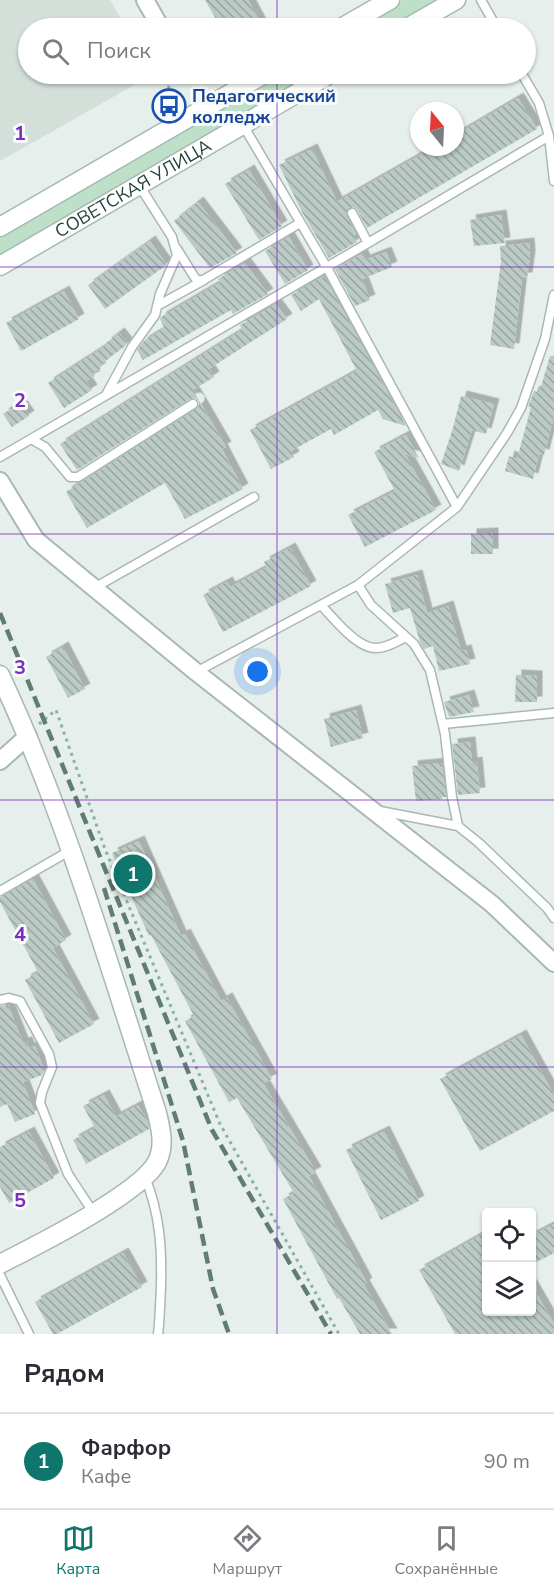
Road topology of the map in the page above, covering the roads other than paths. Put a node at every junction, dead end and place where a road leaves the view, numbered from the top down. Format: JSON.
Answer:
{"nodes":[{"id":1,"x":145,"y":0,"type":"edge"},
{"id":2,"x":390,"y":0,"type":"edge"},
{"id":3,"x":456,"y":0,"type":"edge"},
{"id":4,"x":481,"y":0,"type":"edge"},
{"id":5,"x":155,"y":18,"type":"edge"},
{"id":6,"x":358,"y":18,"type":"edge"},
{"id":7,"x":424,"y":18,"type":"edge"},
{"id":8,"x":491,"y":18,"type":"edge"},
{"id":9,"x":247,"y":84,"type":"edge"},
{"id":10,"x":313,"y":84,"type":"edge"},
{"id":11,"x":528,"y":84,"type":"edge"},
{"id":12,"x":243,"y":124,"type":"junction"},
{"id":13,"x":549,"y":136,"type":"junction"},
{"id":14,"x":554,"y":181,"type":"edge"},
{"id":15,"x":139,"y":185,"type":"junction"},
{"id":16,"x":352,"y":213,"type":"dead end"},
{"id":17,"x":300,"y":223,"type":"junction"},
{"id":18,"x":0,"y":227,"type":"edge"},
{"id":19,"x":368,"y":243,"type":"junction"},
{"id":20,"x":175,"y":246,"type":"junction"},
{"id":21,"x":0,"y":266,"type":"edge"},
{"id":22,"x":326,"y":266,"type":"junction"},
{"id":23,"x":206,"y":279,"type":"junction"},
{"id":24,"x":554,"y":296,"type":"edge"},
{"id":25,"x":157,"y":306,"type":"junction"},
{"id":26,"x":105,"y":396,"type":"junction"},
{"id":27,"x":193,"y":404,"type":"dead end"},
{"id":28,"x":31,"y":439,"type":"junction"},
{"id":29,"x":0,"y":457,"type":"edge"},
{"id":30,"x":0,"y":481,"type":"edge"},
{"id":31,"x":254,"y":497,"type":"dead end"},
{"id":32,"x":457,"y":507,"type":"junction"},
{"id":33,"x":358,"y":585,"type":"junction"},
{"id":34,"x":94,"y":588,"type":"junction"},
{"id":35,"x":321,"y":604,"type":"junction"},
{"id":36,"x":406,"y":637,"type":"junction"},
{"id":37,"x":196,"y":672,"type":"junction"},
{"id":38,"x":0,"y":675,"type":"edge"},
{"id":39,"x":554,"y":713,"type":"edge"},
{"id":40,"x":443,"y":724,"type":"junction"},
{"id":41,"x":28,"y":736,"type":"junction"},
{"id":42,"x":0,"y":761,"type":"edge"},
{"id":43,"x":374,"y":810,"type":"junction"},
{"id":44,"x":458,"y":826,"type":"junction"},
{"id":45,"x":71,"y":850,"type":"junction"},
{"id":46,"x":0,"y":891,"type":"edge"},
{"id":47,"x":554,"y":918,"type":"edge"},
{"id":48,"x":554,"y":963,"type":"edge"},
{"id":49,"x":0,"y":1000,"type":"edge"},
{"id":50,"x":145,"y":1177,"type":"junction"},
{"id":51,"x":93,"y":1212,"type":"junction"},
{"id":52,"x":0,"y":1264,"type":"edge"},
{"id":53,"x":0,"y":1275,"type":"edge"},
{"id":54,"x":29,"y":1334,"type":"edge"},
{"id":55,"x":158,"y":1334,"type":"edge"}],
"edges":[{"from":1,"to":5,"type":"street"},
{"from":2,"to":6,"type":"main road"},
{"from":3,"to":7,"type":"main road"},
{"from":4,"to":8,"type":"lane"},
{"from":9,"to":18,"type":"main road","name":"СОВЕТСКАЯ УЛИЦА"},
{"from":10,"to":12,"type":"main road","name":"СОВЕТСКАЯ УЛИЦА"},
{"from":11,"to":13,"type":"lane"},
{"from":12,"to":15,"type":"main road","name":"СОВЕТСКАЯ УЛИЦА"},
{"from":12,"to":17,"type":"lane"},
{"from":13,"to":14,"type":"lane"},
{"from":13,"to":19,"type":"lane"},
{"from":15,"to":20,"type":"lane"},
{"from":15,"to":21,"type":"main road","name":"СОВЕТСКАЯ УЛИЦА"},
{"from":16,"to":19,"type":"lane"},
{"from":17,"to":22,"type":"lane"},
{"from":17,"to":23,"type":"lane"},
{"from":19,"to":22,"type":"lane"},
{"from":20,"to":23,"type":"lane"},
{"from":20,"to":25,"type":"lane"},
{"from":22,"to":26,"type":"lane"},
{"from":22,"to":32,"type":"lane"},
{"from":23,"to":25,"type":"lane"},
{"from":24,"to":32,"type":"lane"},
{"from":25,"to":26,"type":"lane"},
{"from":26,"to":28,"type":"lane"},
{"from":27,"to":28,"type":"lane"},
{"from":28,"to":29,"type":"lane"},
{"from":30,"to":34,"type":"street"},
{"from":31,"to":34,"type":"lane"},
{"from":32,"to":33,"type":"lane"},
{"from":33,"to":35,"type":"lane"},
{"from":33,"to":36,"type":"lane"},
{"from":34,"to":37,"type":"street"},
{"from":35,"to":36,"type":"lane"},
{"from":35,"to":37,"type":"lane"},
{"from":36,"to":40,"type":"lane"},
{"from":37,"to":43,"type":"street"},
{"from":38,"to":41,"type":"main road"},
{"from":39,"to":40,"type":"lane"},
{"from":40,"to":44,"type":"lane"},
{"from":41,"to":42,"type":"street"},
{"from":41,"to":45,"type":"main road"},
{"from":43,"to":44,"type":"lane"},
{"from":43,"to":48,"type":"street"},
{"from":44,"to":47,"type":"lane"},
{"from":45,"to":46,"type":"lane"},
{"from":45,"to":50,"type":"main road"},
{"from":49,"to":51,"type":"lane"},
{"from":50,"to":51,"type":"main road"},
{"from":50,"to":55,"type":"lane"},
{"from":51,"to":52,"type":"main road"},
{"from":53,"to":54,"type":"lane"}]}
